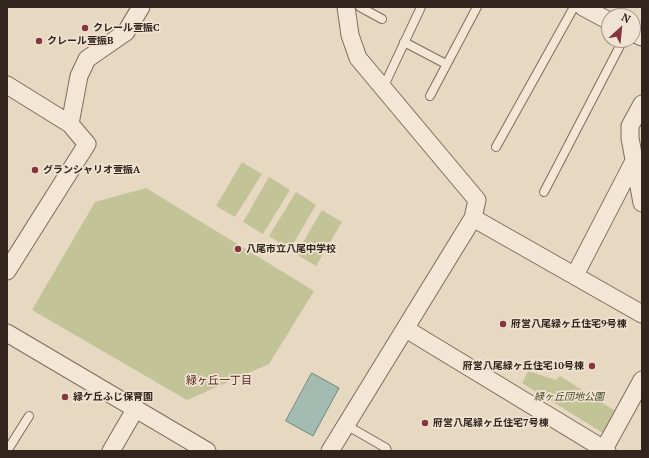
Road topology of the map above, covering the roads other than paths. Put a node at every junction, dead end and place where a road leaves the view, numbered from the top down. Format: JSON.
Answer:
{"nodes":[{"id":1,"x":141,"y":7,"type":"edge"},
{"id":2,"x":346,"y":7,"type":"edge"},
{"id":3,"x":360,"y":7,"type":"edge"},
{"id":4,"x":421,"y":7,"type":"edge"},
{"id":5,"x":477,"y":7,"type":"edge"},
{"id":6,"x":574,"y":7,"type":"edge"},
{"id":7,"x":583,"y":7,"type":"edge"},
{"id":8,"x":601,"y":17,"type":"edge"},
{"id":9,"x":382,"y":19,"type":"dead end"},
{"id":10,"x":404,"y":42,"type":"junction"},
{"id":11,"x":619,"y":48,"type":"edge"},
{"id":12,"x":446,"y":64,"type":"junction"},
{"id":13,"x":7,"y":85,"type":"edge"},
{"id":14,"x":383,"y":88,"type":"junction"},
{"id":15,"x":430,"y":96,"type":"dead end"},
{"id":16,"x":642,"y":104,"type":"edge"},
{"id":17,"x":70,"y":124,"type":"junction"},
{"id":18,"x":636,"y":141,"type":"edge"},
{"id":19,"x":496,"y":147,"type":"dead end"},
{"id":20,"x":634,"y":161,"type":"junction"},
{"id":21,"x":544,"y":192,"type":"dead end"},
{"id":22,"x":642,"y":203,"type":"edge"},
{"id":23,"x":473,"y":218,"type":"junction"},
{"id":24,"x":8,"y":268,"type":"edge"},
{"id":25,"x":574,"y":276,"type":"junction"},
{"id":26,"x":640,"y":307,"type":"edge"},
{"id":27,"x":406,"y":329,"type":"junction"},
{"id":28,"x":7,"y":332,"type":"edge"},
{"id":29,"x":642,"y":380,"type":"edge"},
{"id":30,"x":136,"y":408,"type":"junction"},
{"id":31,"x":29,"y":416,"type":"dead end"},
{"id":32,"x":346,"y":425,"type":"junction"},
{"id":33,"x":605,"y":450,"type":"edge"},
{"id":34,"x":7,"y":451,"type":"edge"},
{"id":35,"x":111,"y":451,"type":"edge"},
{"id":36,"x":207,"y":451,"type":"edge"},
{"id":37,"x":330,"y":451,"type":"edge"},
{"id":38,"x":387,"y":451,"type":"edge"}],
"edges":[{"from":1,"to":17,"type":"street"},
{"from":2,"to":14,"type":"street"},
{"from":3,"to":9,"type":"lane"},
{"from":4,"to":10,"type":"lane"},
{"from":5,"to":12,"type":"lane"},
{"from":6,"to":19,"type":"lane"},
{"from":7,"to":8,"type":"street"},
{"from":10,"to":12,"type":"lane"},
{"from":10,"to":14,"type":"lane"},
{"from":11,"to":21,"type":"lane"},
{"from":12,"to":15,"type":"lane"},
{"from":13,"to":17,"type":"street"},
{"from":14,"to":23,"type":"street"},
{"from":16,"to":18,"type":"street"},
{"from":17,"to":24,"type":"street"},
{"from":18,"to":20,"type":"street"},
{"from":20,"to":22,"type":"street"},
{"from":20,"to":25,"type":"street"},
{"from":23,"to":25,"type":"street"},
{"from":23,"to":27,"type":"street"},
{"from":25,"to":26,"type":"street"},
{"from":27,"to":32,"type":"street"},
{"from":27,"to":33,"type":"street"},
{"from":28,"to":30,"type":"street"},
{"from":29,"to":33,"type":"street"},
{"from":30,"to":35,"type":"street"},
{"from":30,"to":36,"type":"street"},
{"from":31,"to":34,"type":"lane"},
{"from":32,"to":37,"type":"street"},
{"from":32,"to":38,"type":"lane"}]}
